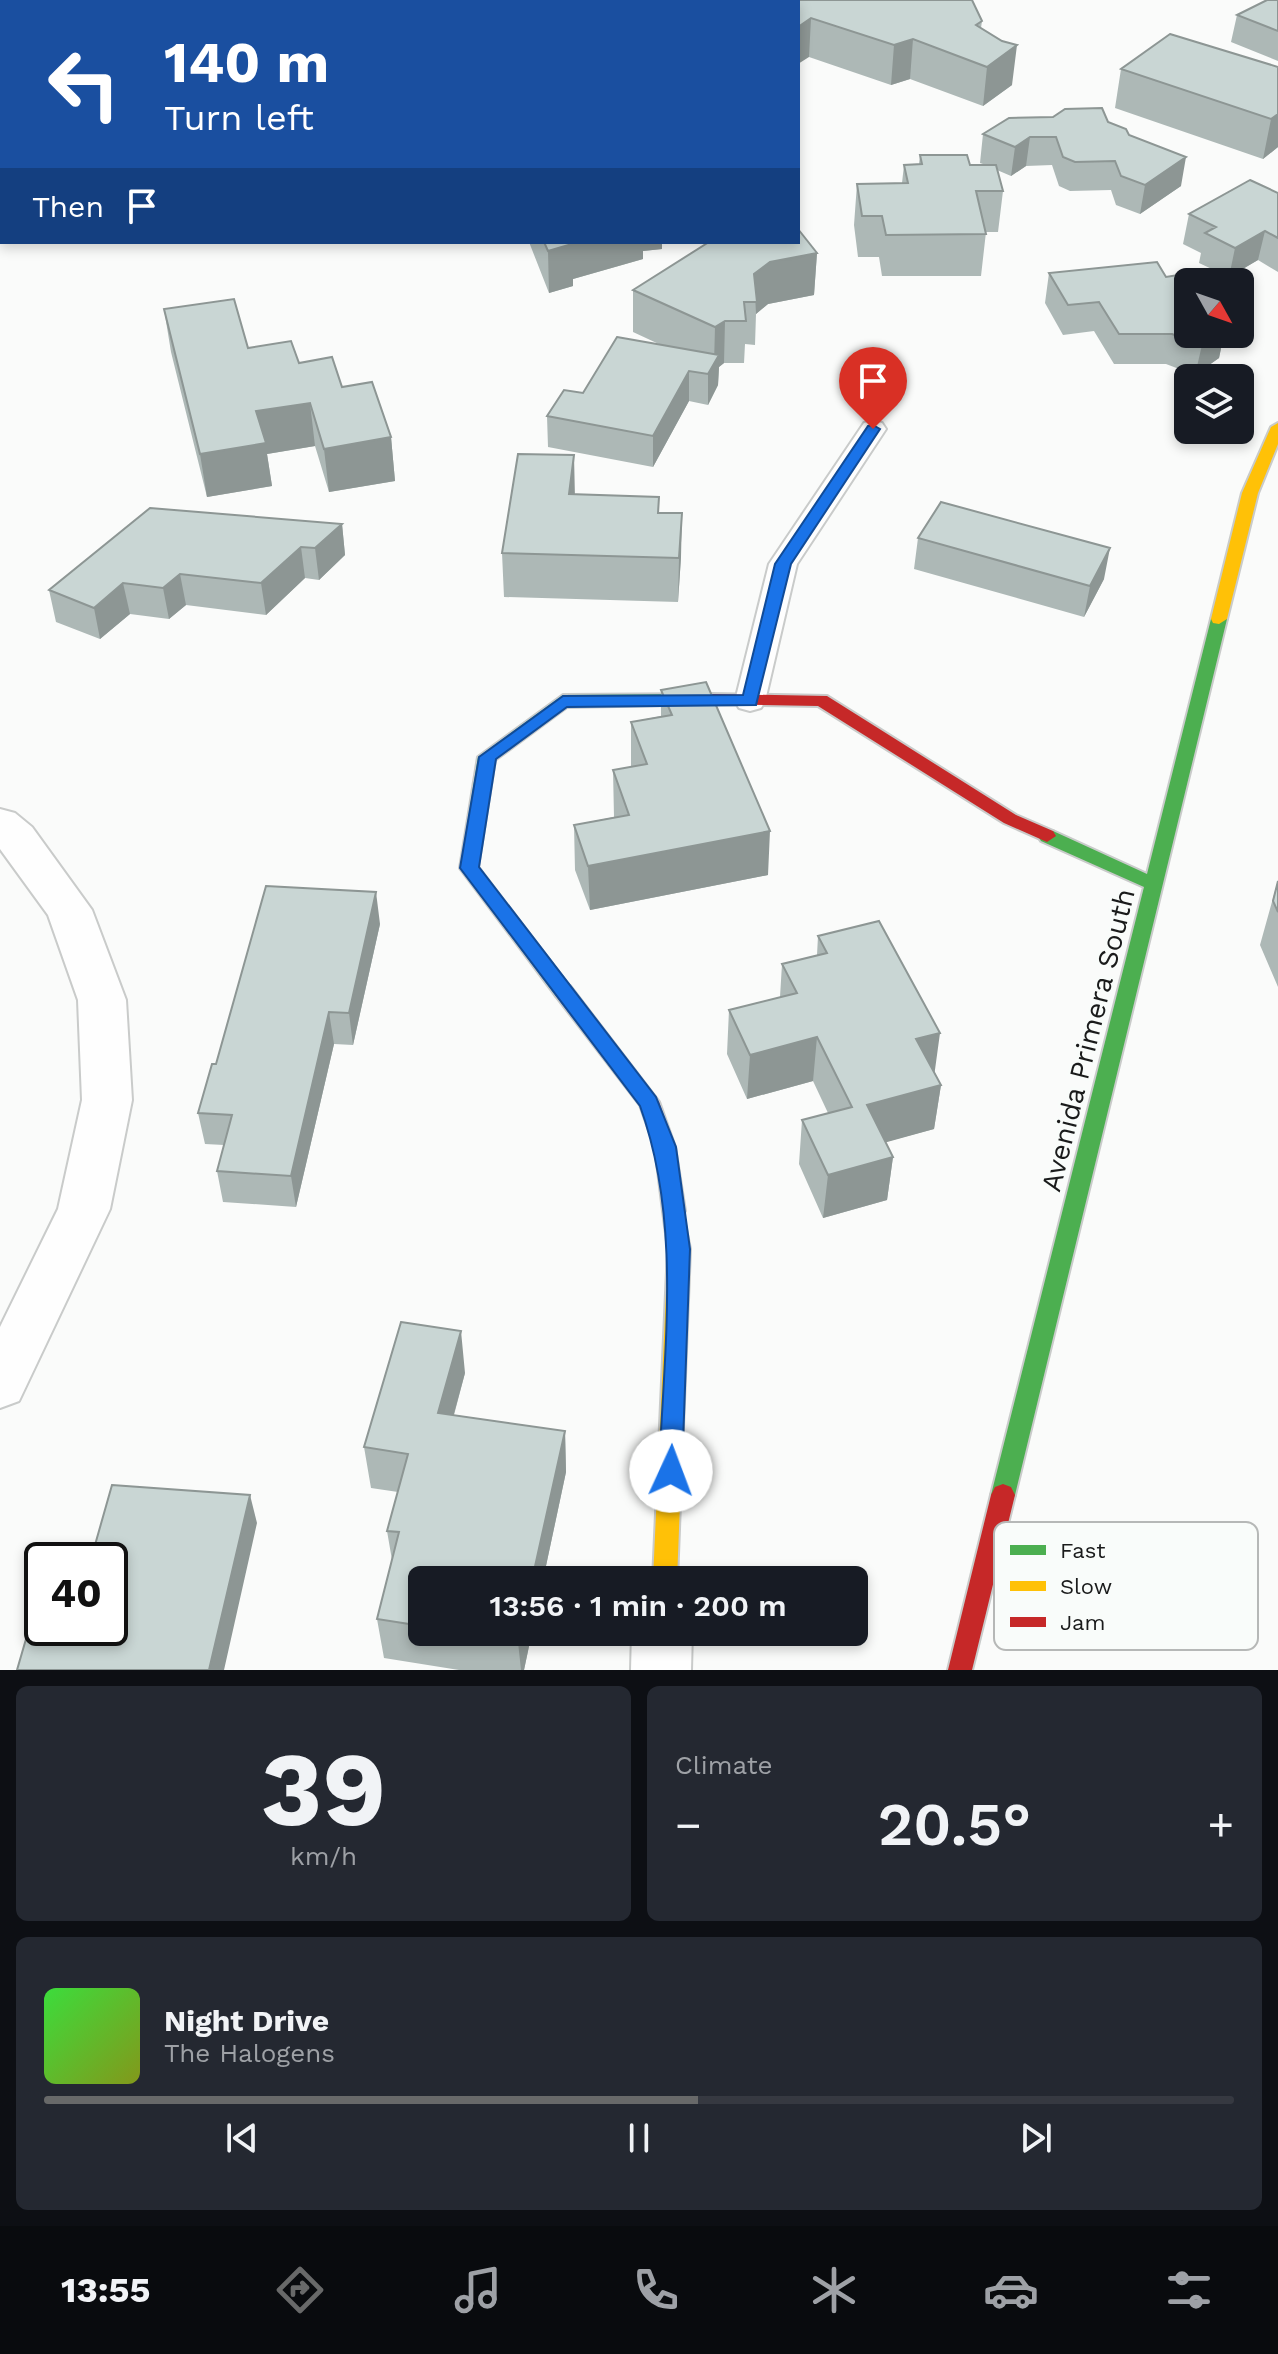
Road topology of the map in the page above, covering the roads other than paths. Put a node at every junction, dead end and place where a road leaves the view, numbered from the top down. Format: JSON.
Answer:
{"nodes":[{"id":1,"x":1278,"y":427,"type":"edge"},
{"id":2,"x":873,"y":429,"type":"dead end"},
{"id":3,"x":750,"y":701,"type":"junction"},
{"id":4,"x":0,"y":824,"type":"edge"},
{"id":5,"x":1155,"y":885,"type":"junction"},
{"id":6,"x":0,"y":1384,"type":"edge"},
{"id":7,"x":997,"y":1522,"type":"edge"},
{"id":8,"x":994,"y":1533,"type":"edge"},
{"id":9,"x":666,"y":1566,"type":"edge"},
{"id":10,"x":662,"y":1646,"type":"edge"},
{"id":11,"x":661,"y":1670,"type":"edge"},
{"id":12,"x":960,"y":1670,"type":"edge"}],
"edges":[{"from":1,"to":5,"type":"street","name":"Avenida Primera South"},
{"from":2,"to":3,"type":"lane"},
{"from":3,"to":5,"type":"street"},
{"from":3,"to":9,"type":"street"},
{"from":4,"to":6,"type":"street"},
{"from":5,"to":7,"type":"street","name":"Avenida Primera South"},
{"from":8,"to":12,"type":"street","name":"Avenida Primera South"},
{"from":10,"to":11,"type":"street"}]}
